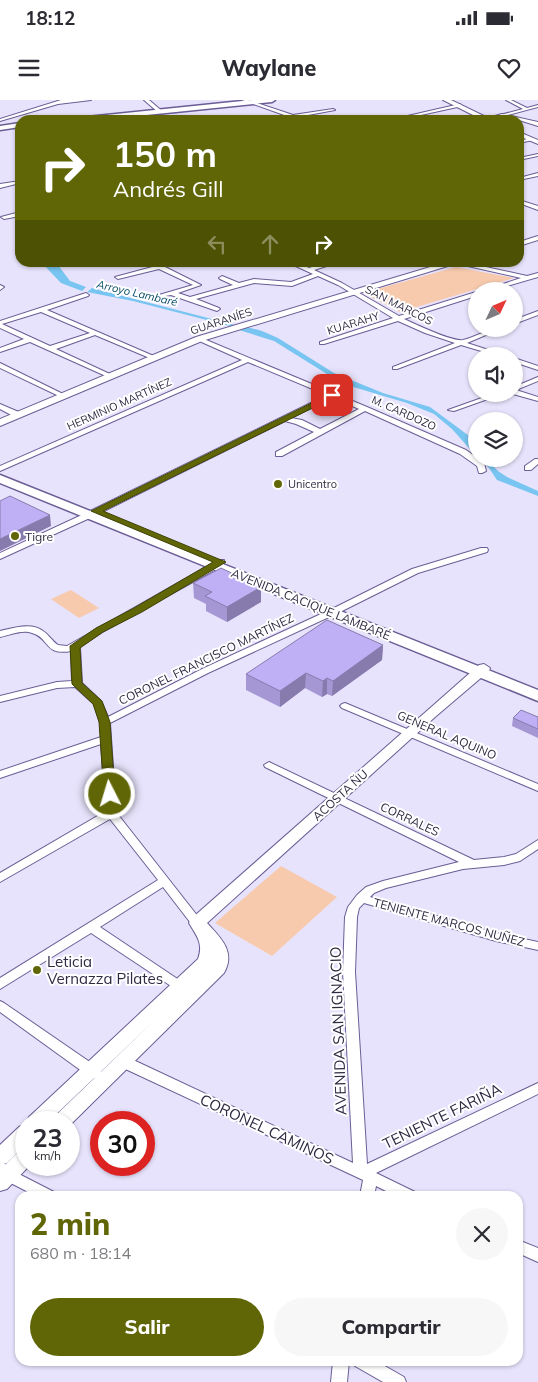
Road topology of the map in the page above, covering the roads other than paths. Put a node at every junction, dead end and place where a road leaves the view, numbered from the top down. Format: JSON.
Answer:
{"nodes":[{"id":1,"x":66,"y":100,"type":"edge"},
{"id":2,"x":89,"y":100,"type":"edge"},
{"id":3,"x":146,"y":100,"type":"edge"},
{"id":4,"x":272,"y":100,"type":"edge"},
{"id":5,"x":446,"y":100,"type":"edge"},
{"id":6,"x":508,"y":100,"type":"edge"},
{"id":7,"x":248,"y":101,"type":"edge"},
{"id":8,"x":58,"y":103,"type":"junction"},
{"id":9,"x":460,"y":105,"type":"junction"},
{"id":10,"x":538,"y":106,"type":"edge"},
{"id":11,"x":526,"y":109,"type":"junction"},
{"id":12,"x":333,"y":110,"type":"dead end"},
{"id":13,"x":159,"y":111,"type":"junction"},
{"id":14,"x":19,"y":115,"type":"edge"},
{"id":15,"x":118,"y":115,"type":"edge"},
{"id":16,"x":123,"y":115,"type":"edge"},
{"id":17,"x":286,"y":115,"type":"edge"},
{"id":18,"x":304,"y":115,"type":"edge"},
{"id":19,"x":415,"y":115,"type":"edge"},
{"id":20,"x":477,"y":115,"type":"edge"},
{"id":21,"x":505,"y":115,"type":"edge"},
{"id":22,"x":15,"y":116,"type":"edge"},
{"id":23,"x":0,"y":121,"type":"edge"},
{"id":24,"x":524,"y":121,"type":"edge"},
{"id":25,"x":538,"y":124,"type":"edge"},
{"id":26,"x":10,"y":126,"type":"junction"},
{"id":27,"x":15,"y":126,"type":"edge"},
{"id":28,"x":0,"y":128,"type":"edge"},
{"id":29,"x":538,"y":155,"type":"edge"},
{"id":30,"x":524,"y":158,"type":"edge"},
{"id":31,"x":538,"y":174,"type":"edge"},
{"id":32,"x":524,"y":178,"type":"edge"},
{"id":33,"x":15,"y":183,"type":"edge"},
{"id":34,"x":0,"y":186,"type":"edge"},
{"id":35,"x":524,"y":203,"type":"edge"},
{"id":36,"x":537,"y":207,"type":"edge"},
{"id":37,"x":527,"y":209,"type":"dead end"},
{"id":38,"x":15,"y":215,"type":"edge"},
{"id":39,"x":4,"y":216,"type":"dead end"},
{"id":40,"x":538,"y":238,"type":"edge"},
{"id":41,"x":524,"y":242,"type":"edge"},
{"id":42,"x":160,"y":267,"type":"joint"},
{"id":43,"x":302,"y":267,"type":"edge"},
{"id":44,"x":319,"y":267,"type":"edge"},
{"id":45,"x":442,"y":267,"type":"edge"},
{"id":46,"x":474,"y":267,"type":"edge"},
{"id":47,"x":309,"y":270,"type":"junction"},
{"id":48,"x":319,"y":274,"type":"junction"},
{"id":49,"x":538,"y":274,"type":"edge"},
{"id":50,"x":118,"y":277,"type":"dead end"},
{"id":51,"x":222,"y":278,"type":"dead end"},
{"id":52,"x":527,"y":278,"type":"junction"},
{"id":53,"x":514,"y":282,"type":"edge"},
{"id":54,"x":237,"y":285,"type":"junction"},
{"id":55,"x":172,"y":293,"type":"junction"},
{"id":56,"x":354,"y":293,"type":"junction"},
{"id":57,"x":86,"y":296,"type":"dead end"},
{"id":58,"x":162,"y":296,"type":"dead end"},
{"id":59,"x":468,"y":297,"type":"edge"},
{"id":60,"x":190,"y":299,"type":"junction"},
{"id":61,"x":218,"y":309,"type":"dead end"},
{"id":62,"x":42,"y":310,"type":"junction"},
{"id":63,"x":538,"y":313,"type":"edge"},
{"id":64,"x":399,"y":319,"type":"junction"},
{"id":65,"x":523,"y":319,"type":"edge"},
{"id":66,"x":0,"y":325,"type":"edge"},
{"id":67,"x":95,"y":333,"type":"junction"},
{"id":68,"x":472,"y":338,"type":"edge"},
{"id":69,"x":199,"y":339,"type":"junction"},
{"id":70,"x":29,"y":340,"type":"junction"},
{"id":71,"x":461,"y":342,"type":"junction"},
{"id":72,"x":322,"y":343,"type":"dead end"},
{"id":73,"x":476,"y":347,"type":"edge"},
{"id":74,"x":0,"y":350,"type":"edge"},
{"id":75,"x":49,"y":350,"type":"junction"},
{"id":76,"x":154,"y":358,"type":"junction"},
{"id":77,"x":247,"y":360,"type":"junction"},
{"id":78,"x":523,"y":363,"type":"edge"},
{"id":79,"x":1,"y":366,"type":"edge"},
{"id":80,"x":394,"y":368,"type":"dead end"},
{"id":81,"x":538,"y":368,"type":"edge"},
{"id":82,"x":110,"y":376,"type":"junction"},
{"id":83,"x":538,"y":379,"type":"edge"},
{"id":84,"x":523,"y":386,"type":"edge"},
{"id":85,"x":523,"y":393,"type":"edge"},
{"id":86,"x":332,"y":395,"type":"junction"},
{"id":87,"x":63,"y":396,"type":"junction"},
{"id":88,"x":538,"y":399,"type":"edge"},
{"id":89,"x":476,"y":402,"type":"edge"},
{"id":90,"x":0,"y":406,"type":"edge"},
{"id":91,"x":365,"y":408,"type":"junction"},
{"id":92,"x":452,"y":410,"type":"dead end"},
{"id":93,"x":18,"y":415,"type":"junction"},
{"id":94,"x":283,"y":418,"type":"junction"},
{"id":95,"x":0,"y":423,"type":"edge"},
{"id":96,"x":320,"y":432,"type":"junction"},
{"id":97,"x":279,"y":454,"type":"dead end"},
{"id":98,"x":538,"y":461,"type":"edge"},
{"id":99,"x":528,"y":468,"type":"dead end"},
{"id":100,"x":0,"y":469,"type":"edge"},
{"id":101,"x":482,"y":471,"type":"dead end"},
{"id":102,"x":0,"y":473,"type":"edge"},
{"id":103,"x":0,"y":479,"type":"edge"},
{"id":104,"x":92,"y":513,"type":"junction"},
{"id":105,"x":484,"y":550,"type":"dead end"},
{"id":106,"x":0,"y":556,"type":"edge"},
{"id":107,"x":218,"y":564,"type":"junction"},
{"id":108,"x":335,"y":611,"type":"junction"},
{"id":109,"x":0,"y":634,"type":"edge"},
{"id":110,"x":75,"y":646,"type":"junction"},
{"id":111,"x":481,"y":670,"type":"junction"},
{"id":112,"x":77,"y":684,"type":"junction"},
{"id":113,"x":538,"y":690,"type":"edge"},
{"id":114,"x":538,"y":696,"type":"edge"},
{"id":115,"x":0,"y":699,"type":"edge"},
{"id":116,"x":345,"y":706,"type":"dead end"},
{"id":117,"x":105,"y":722,"type":"junction"},
{"id":118,"x":410,"y":733,"type":"junction"},
{"id":119,"x":105,"y":739,"type":"junction"},
{"id":120,"x":268,"y":766,"type":"dead end"},
{"id":121,"x":0,"y":775,"type":"edge"},
{"id":122,"x":538,"y":788,"type":"edge"},
{"id":123,"x":336,"y":800,"type":"junction"},
{"id":124,"x":111,"y":813,"type":"junction"},
{"id":125,"x":538,"y":844,"type":"edge"},
{"id":126,"x":472,"y":864,"type":"junction"},
{"id":127,"x":0,"y":878,"type":"edge"},
{"id":128,"x":165,"y":882,"type":"junction"},
{"id":129,"x":361,"y":898,"type":"junction"},
{"id":130,"x":91,"y":927,"type":"junction"},
{"id":131,"x":202,"y":929,"type":"junction"},
{"id":132,"x":538,"y":946,"type":"edge"},
{"id":133,"x":0,"y":984,"type":"edge"},
{"id":134,"x":186,"y":990,"type":"junction"},
{"id":135,"x":0,"y":1006,"type":"edge"},
{"id":136,"x":124,"y":1062,"type":"junction"},
{"id":137,"x":98,"y":1075,"type":"junction"},
{"id":138,"x":538,"y":1088,"type":"edge"},
{"id":139,"x":51,"y":1111,"type":"edge"},
{"id":140,"x":70,"y":1111,"type":"edge"},
{"id":141,"x":15,"y":1143,"type":"edge"},
{"id":142,"x":0,"y":1157,"type":"edge"},
{"id":143,"x":15,"y":1166,"type":"edge"},
{"id":144,"x":3,"y":1175,"type":"edge"},
{"id":145,"x":365,"y":1176,"type":"junction"},
{"id":146,"x":38,"y":1191,"type":"edge"},
{"id":147,"x":366,"y":1191,"type":"edge"},
{"id":148,"x":399,"y":1191,"type":"edge"},
{"id":149,"x":523,"y":1248,"type":"edge"},
{"id":150,"x":538,"y":1255,"type":"edge"},
{"id":151,"x":341,"y":1366,"type":"edge"},
{"id":152,"x":369,"y":1366,"type":"edge"},
{"id":153,"x":339,"y":1382,"type":"edge"},
{"id":154,"x":398,"y":1382,"type":"edge"}],
"edges":[{"from":1,"to":8,"type":"street"},
{"from":2,"to":8,"type":"street"},
{"from":3,"to":13,"type":"street"},
{"from":4,"to":7,"type":"main road"},
{"from":5,"to":9,"type":"street"},
{"from":6,"to":11,"type":"street"},
{"from":7,"to":13,"type":"main road"},
{"from":7,"to":17,"type":"street"},
{"from":8,"to":14,"type":"street"},
{"from":9,"to":19,"type":"street"},
{"from":9,"to":20,"type":"street"},
{"from":10,"to":11,"type":"street"},
{"from":11,"to":21,"type":"street"},
{"from":12,"to":18,"type":"street"},
{"from":13,"to":15,"type":"main road"},
{"from":13,"to":16,"type":"main road"},
{"from":22,"to":23,"type":"street"},
{"from":23,"to":26,"type":"street"},
{"from":24,"to":25,"type":"street"},
{"from":26,"to":27,"type":"main road"},
{"from":26,"to":28,"type":"main road"},
{"from":29,"to":30,"type":"street"},
{"from":31,"to":32,"type":"street"},
{"from":33,"to":34,"type":"street"},
{"from":35,"to":36,"type":"street"},
{"from":36,"to":37,"type":"street"},
{"from":38,"to":39,"type":"street"},
{"from":40,"to":41,"type":"street"},
{"from":42,"to":50,"type":"street"},
{"from":42,"to":55,"type":"street"},
{"from":43,"to":47,"type":"street","name":"SAN MARCOS"},
{"from":44,"to":47,"type":"street"},
{"from":45,"to":56,"type":"street","name":"GUARANÍES"},
{"from":46,"to":52,"type":"street"},
{"from":47,"to":48,"type":"street","name":"SAN MARCOS"},
{"from":48,"to":54,"type":"street"},
{"from":48,"to":56,"type":"street","name":"SAN MARCOS"},
{"from":49,"to":52,"type":"street"},
{"from":51,"to":54,"type":"street"},
{"from":52,"to":53,"type":"street"},
{"from":54,"to":60,"type":"street"},
{"from":55,"to":58,"type":"street"},
{"from":55,"to":60,"type":"street"},
{"from":56,"to":64,"type":"street","name":"SAN MARCOS"},
{"from":56,"to":69,"type":"street","name":"GUARANÍES"},
{"from":57,"to":62,"type":"street"},
{"from":59,"to":64,"type":"street","name":"KUARAHY"},
{"from":60,"to":61,"type":"street"},
{"from":62,"to":66,"type":"street"},
{"from":62,"to":67,"type":"street"},
{"from":63,"to":65,"type":"street"},
{"from":64,"to":71,"type":"street","name":"SAN MARCOS"},
{"from":64,"to":72,"type":"street","name":"KUARAHY"},
{"from":66,"to":70,"type":"street"},
{"from":67,"to":75,"type":"street"},
{"from":67,"to":76,"type":"street"},
{"from":68,"to":71,"type":"street"},
{"from":69,"to":76,"type":"street","name":"GUARANÍES"},
{"from":69,"to":77,"type":"street","name":"M. CARDOZO"},
{"from":70,"to":74,"type":"street"},
{"from":70,"to":75,"type":"street"},
{"from":71,"to":73,"type":"street","name":"SAN MARCOS"},
{"from":71,"to":80,"type":"street"},
{"from":75,"to":82,"type":"street"},
{"from":76,"to":82,"type":"street","name":"GUARANÍES"},
{"from":77,"to":86,"type":"street","name":"M. CARDOZO"},
{"from":77,"to":100,"type":"street","name":"HERMINIO MARTÍNEZ"},
{"from":78,"to":81,"type":"street"},
{"from":79,"to":87,"type":"street"},
{"from":82,"to":87,"type":"street","name":"GUARANÍES"},
{"from":83,"to":84,"type":"street"},
{"from":85,"to":88,"type":"street"},
{"from":86,"to":91,"type":"street","name":"M. CARDOZO"},
{"from":86,"to":94,"type":"street"},
{"from":87,"to":93,"type":"street","name":"GUARANÍES"},
{"from":89,"to":92,"type":"street"},
{"from":90,"to":93,"type":"street"},
{"from":91,"to":96,"type":"street"},
{"from":91,"to":101,"type":"street","name":"M. CARDOZO"},
{"from":93,"to":95,"type":"street","name":"GUARANÍES"},
{"from":94,"to":96,"type":"street"},
{"from":94,"to":104,"type":"street"},
{"from":96,"to":97,"type":"street"},
{"from":98,"to":99,"type":"street"},
{"from":102,"to":104,"type":"main road","name":"AVENIDA CACIQUE LAMBARÉ"},
{"from":103,"to":104,"type":"main road","name":"AVENIDA CACIQUE LAMBARÉ"},
{"from":104,"to":106,"type":"street"},
{"from":104,"to":107,"type":"main road","name":"AVENIDA CACIQUE LAMBARÉ"},
{"from":105,"to":108,"type":"street","name":"CORONEL FRANCISCO MARTÍNEZ"},
{"from":107,"to":108,"type":"main road","name":"AVENIDA CACIQUE LAMBARÉ"},
{"from":107,"to":110,"type":"street"},
{"from":108,"to":111,"type":"main road","name":"AVENIDA CACIQUE LAMBARÉ"},
{"from":108,"to":117,"type":"street","name":"CORONEL FRANCISCO MARTÍNEZ"},
{"from":109,"to":110,"type":"street"},
{"from":110,"to":112,"type":"street"},
{"from":111,"to":113,"type":"main road","name":"AVENIDA CACIQUE LAMBARÉ"},
{"from":111,"to":114,"type":"main road","name":"AVENIDA CACIQUE LAMBARÉ"},
{"from":111,"to":118,"type":"street","name":"ACOSTA ÑU"},
{"from":112,"to":115,"type":"street"},
{"from":112,"to":117,"type":"street"},
{"from":116,"to":118,"type":"street","name":"GENERAL AQUINO"},
{"from":117,"to":119,"type":"street"},
{"from":118,"to":122,"type":"street","name":"GENERAL AQUINO"},
{"from":118,"to":123,"type":"street","name":"ACOSTA ÑU"},
{"from":119,"to":121,"type":"street"},
{"from":119,"to":124,"type":"street"},
{"from":120,"to":123,"type":"street","name":"CORRALES"},
{"from":123,"to":126,"type":"street","name":"CORRALES"},
{"from":123,"to":131,"type":"street","name":"ACOSTA ÑU"},
{"from":124,"to":127,"type":"street"},
{"from":124,"to":128,"type":"street"},
{"from":125,"to":126,"type":"street"},
{"from":126,"to":129,"type":"street"},
{"from":128,"to":130,"type":"street"},
{"from":128,"to":131,"type":"street"},
{"from":129,"to":132,"type":"street","name":"TENIENTE MARCOS NUÑEZ"},
{"from":129,"to":145,"type":"street","name":"AVENIDA SAN IGNACIO"},
{"from":130,"to":133,"type":"street"},
{"from":130,"to":134,"type":"street"},
{"from":131,"to":134,"type":"street"},
{"from":134,"to":136,"type":"street"},
{"from":134,"to":137,"type":"street"},
{"from":135,"to":137,"type":"street"},
{"from":136,"to":137,"type":"street"},
{"from":136,"to":145,"type":"street","name":"CORONEL CAMINOS"},
{"from":137,"to":139,"type":"street"},
{"from":137,"to":140,"type":"street"},
{"from":138,"to":145,"type":"street","name":"TENIENTE FARIÑA"},
{"from":141,"to":142,"type":"street"},
{"from":143,"to":144,"type":"street"},
{"from":144,"to":146,"type":"street"},
{"from":145,"to":147,"type":"street","name":"AVENIDA SAN IGNACIO"},
{"from":145,"to":148,"type":"street","name":"CORONEL CAMINOS"},
{"from":149,"to":150,"type":"street"},
{"from":151,"to":153,"type":"street"},
{"from":152,"to":154,"type":"street"}]}
